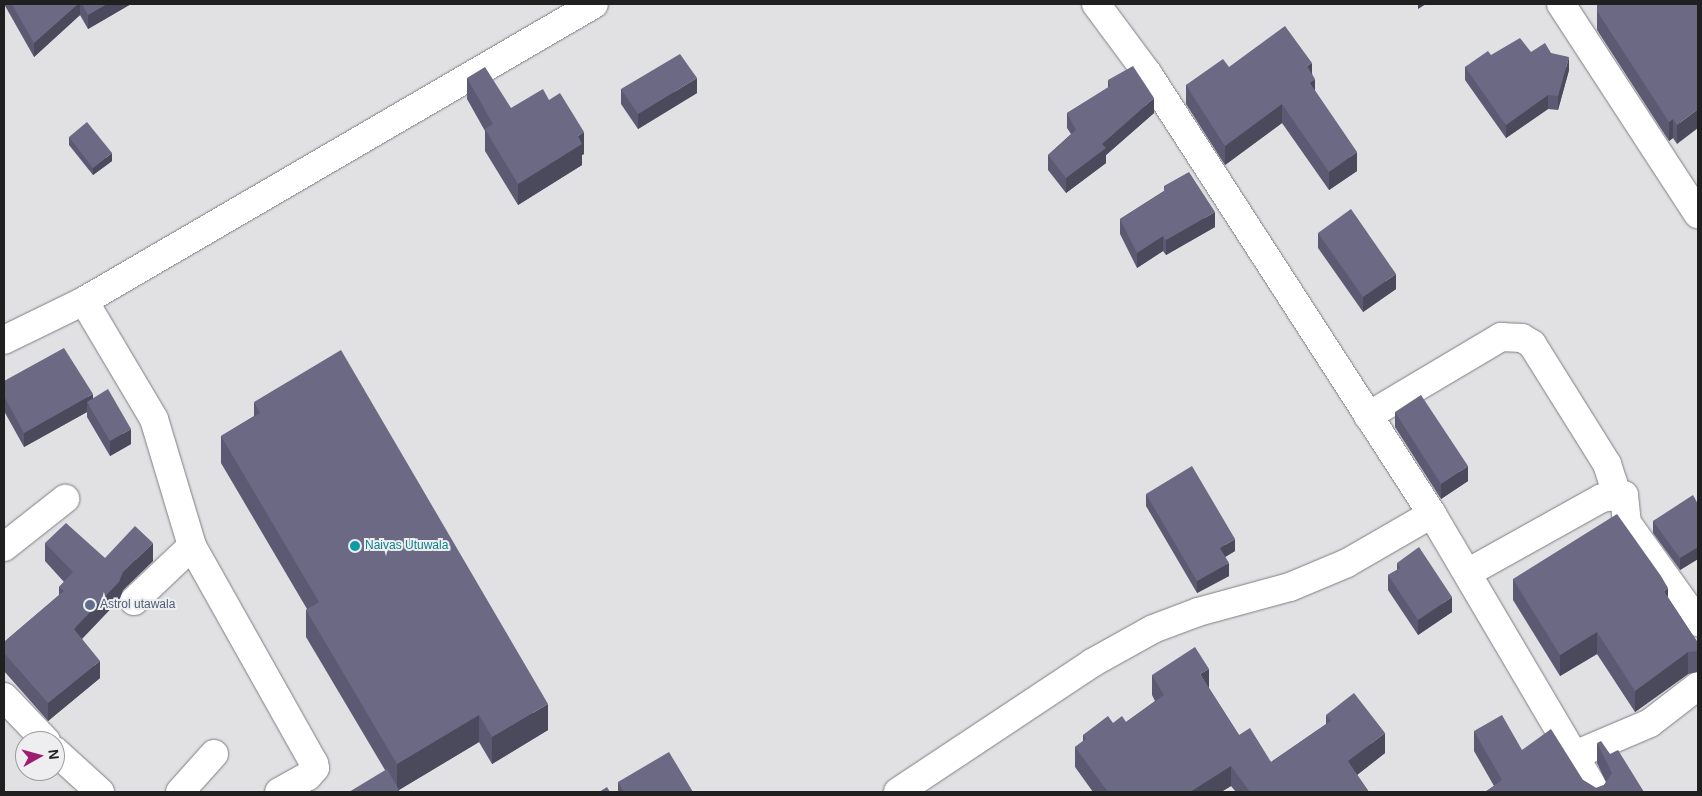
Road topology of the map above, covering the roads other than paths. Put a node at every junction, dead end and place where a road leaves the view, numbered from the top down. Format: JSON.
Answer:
{"nodes":[{"id":1,"x":594,"y":4,"type":"edge"},
{"id":2,"x":1096,"y":4,"type":"edge"},
{"id":3,"x":1561,"y":4,"type":"edge"},
{"id":4,"x":1698,"y":214,"type":"edge"},
{"id":5,"x":84,"y":301,"type":"junction"},
{"id":6,"x":4,"y":340,"type":"edge"},
{"id":7,"x":1368,"y":416,"type":"junction"},
{"id":8,"x":1614,"y":496,"type":"junction"},
{"id":9,"x":65,"y":499,"type":"dead end"},
{"id":10,"x":1432,"y":514,"type":"junction"},
{"id":11,"x":192,"y":546,"type":"junction"},
{"id":12,"x":4,"y":547,"type":"edge"},
{"id":13,"x":1469,"y":572,"type":"junction"},
{"id":14,"x":134,"y":601,"type":"dead end"},
{"id":15,"x":1698,"y":622,"type":"edge"},
{"id":16,"x":1698,"y":686,"type":"edge"},
{"id":17,"x":4,"y":697,"type":"edge"},
{"id":18,"x":36,"y":731,"type":"edge"},
{"id":19,"x":214,"y":754,"type":"dead end"},
{"id":20,"x":1575,"y":755,"type":"junction"},
{"id":21,"x":65,"y":760,"type":"edge"},
{"id":22,"x":907,"y":790,"type":"edge"},
{"id":23,"x":100,"y":792,"type":"edge"},
{"id":24,"x":180,"y":792,"type":"edge"},
{"id":25,"x":279,"y":792,"type":"edge"},
{"id":26,"x":1596,"y":792,"type":"edge"}],
"edges":[{"from":1,"to":5,"type":"street"},
{"from":2,"to":7,"type":"street"},
{"from":3,"to":4,"type":"street"},
{"from":5,"to":6,"type":"street"},
{"from":5,"to":11,"type":"street"},
{"from":7,"to":8,"type":"street"},
{"from":7,"to":10,"type":"street"},
{"from":8,"to":13,"type":"street"},
{"from":8,"to":15,"type":"street"},
{"from":9,"to":12,"type":"street"},
{"from":10,"to":13,"type":"street"},
{"from":10,"to":22,"type":"street"},
{"from":11,"to":14,"type":"street"},
{"from":11,"to":25,"type":"street"},
{"from":13,"to":20,"type":"street"},
{"from":16,"to":20,"type":"street"},
{"from":17,"to":18,"type":"street"},
{"from":19,"to":24,"type":"street"},
{"from":20,"to":26,"type":"street"},
{"from":21,"to":23,"type":"street"}]}
